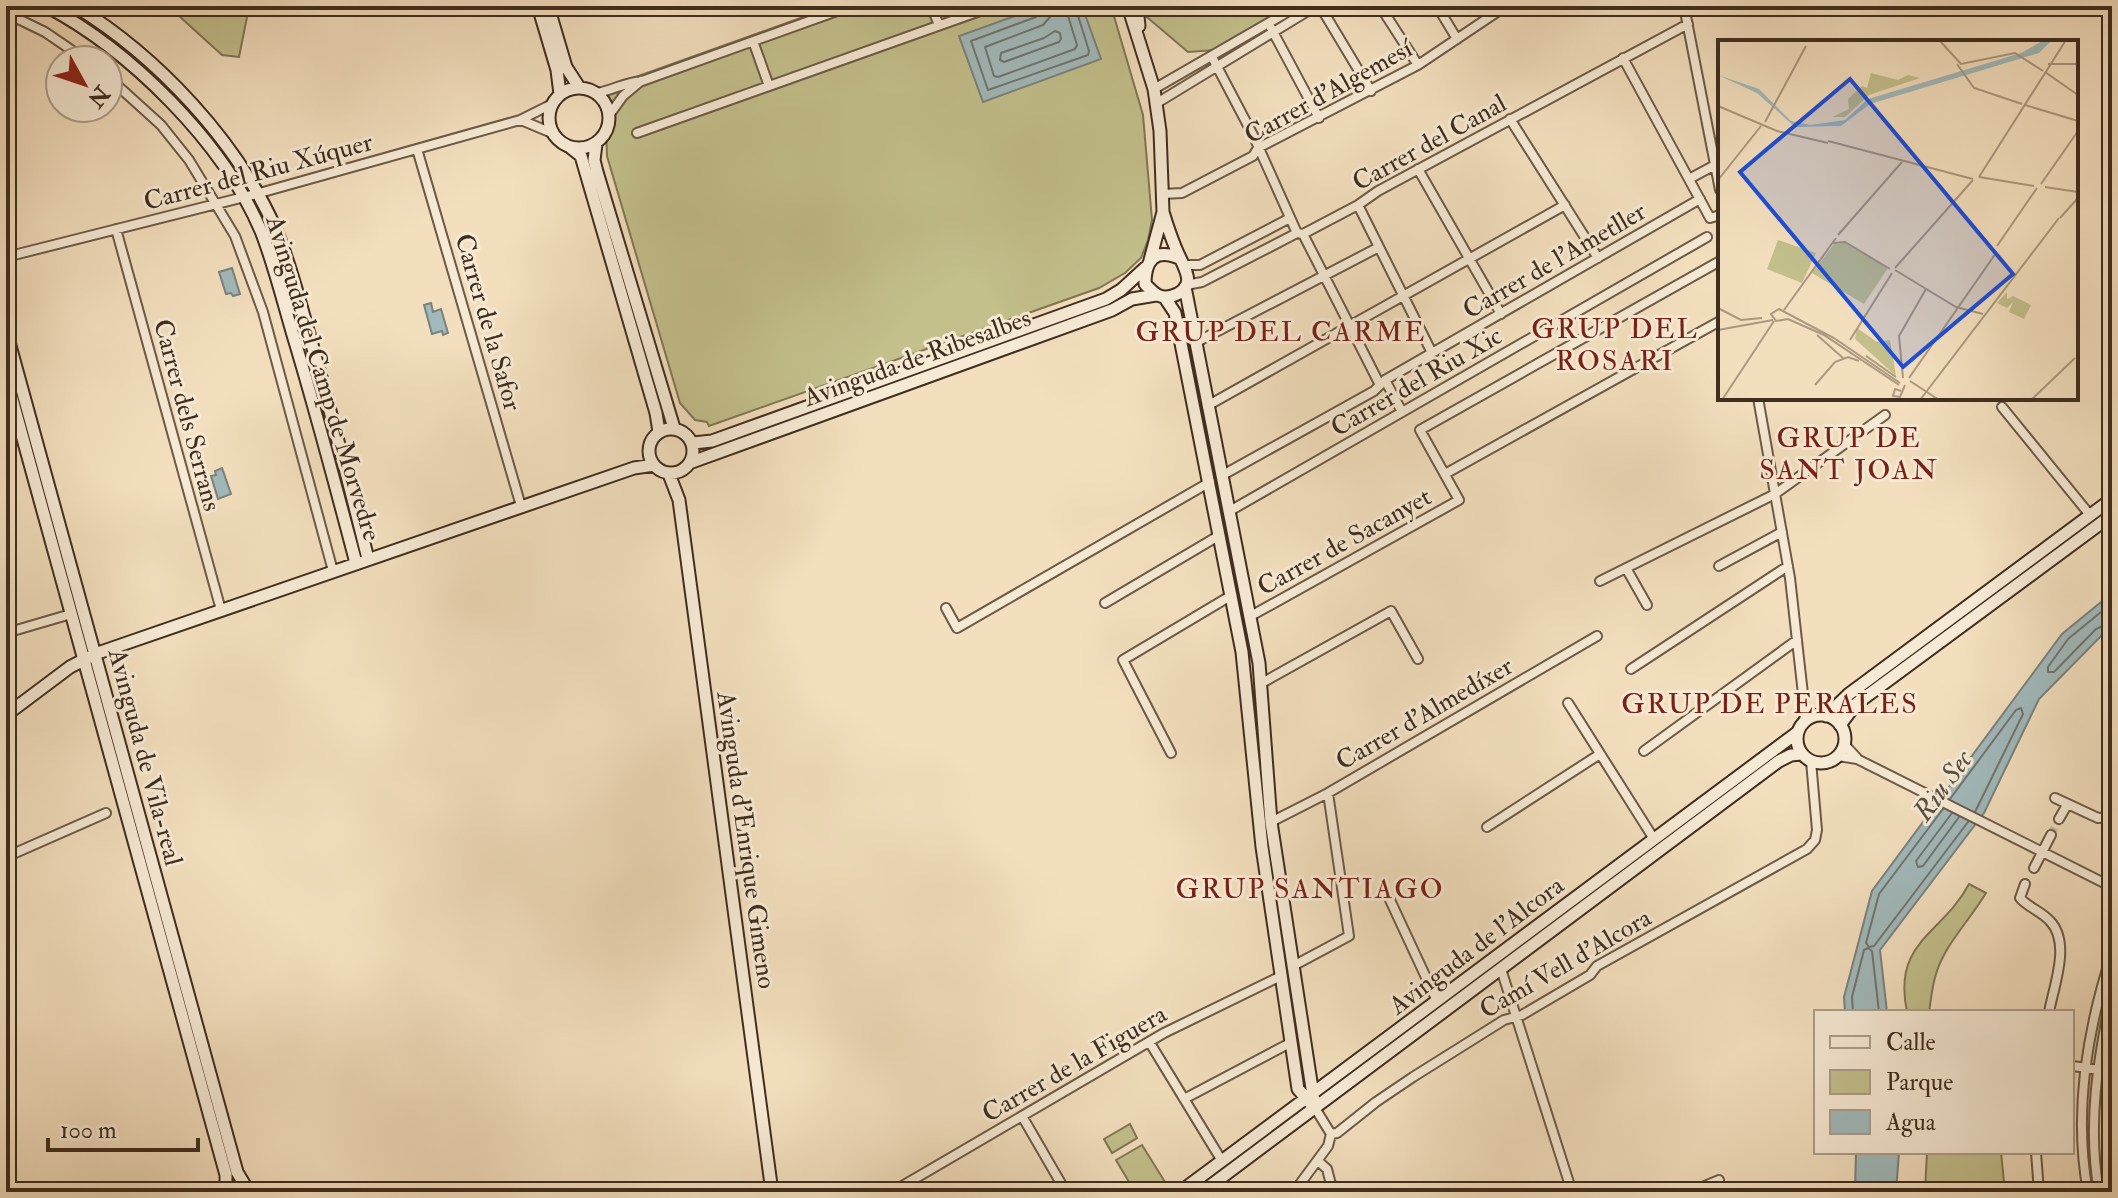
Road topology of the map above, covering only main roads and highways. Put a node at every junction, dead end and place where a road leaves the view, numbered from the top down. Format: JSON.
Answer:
{"nodes":[{"id":1,"x":46,"y":6,"type":"edge"},
{"id":2,"x":75,"y":6,"type":"edge"},
{"id":3,"x":538,"y":6,"type":"edge"},
{"id":4,"x":548,"y":6,"type":"edge"},
{"id":5,"x":1128,"y":6,"type":"edge"},
{"id":6,"x":1137,"y":6,"type":"edge"},
{"id":7,"x":1140,"y":38,"type":"junction"},
{"id":8,"x":579,"y":87,"type":"junction"},
{"id":9,"x":560,"y":94,"type":"junction"},
{"id":10,"x":596,"y":144,"type":"junction"},
{"id":11,"x":571,"y":148,"type":"junction"},
{"id":12,"x":250,"y":195,"type":"junction"},
{"id":13,"x":1163,"y":212,"type":"junction"},
{"id":14,"x":1182,"y":261,"type":"junction"},
{"id":15,"x":1148,"y":264,"type":"junction"},
{"id":16,"x":1186,"y":286,"type":"junction"},
{"id":17,"x":1160,"y":297,"type":"junction"},
{"id":18,"x":6,"y":331,"type":"edge"},
{"id":19,"x":6,"y":377,"type":"edge"},
{"id":20,"x":1201,"y":406,"type":"junction"},
{"id":21,"x":674,"y":428,"type":"junction"},
{"id":22,"x":659,"y":432,"type":"junction"},
{"id":23,"x":693,"y":443,"type":"junction"},
{"id":24,"x":651,"y":460,"type":"junction"},
{"id":25,"x":692,"y":462,"type":"junction"},
{"id":26,"x":682,"y":471,"type":"junction"},
{"id":27,"x":669,"y":474,"type":"junction"},
{"id":28,"x":1216,"y":479,"type":"junction"},
{"id":29,"x":678,"y":493,"type":"junction"},
{"id":30,"x":2112,"y":499,"type":"edge"},
{"id":31,"x":2112,"y":515,"type":"edge"},
{"id":32,"x":1226,"y":533,"type":"junction"},
{"id":33,"x":362,"y":561,"type":"junction"},
{"id":34,"x":1238,"y":592,"type":"junction"},
{"id":35,"x":89,"y":657,"type":"junction"},
{"id":36,"x":1259,"y":663,"type":"junction"},
{"id":37,"x":1244,"y":665,"type":"junction"},
{"id":38,"x":1260,"y":684,"type":"junction"},
{"id":39,"x":1246,"y":687,"type":"junction"},
{"id":40,"x":6,"y":715,"type":"edge"},
{"id":41,"x":1809,"y":720,"type":"junction"},
{"id":42,"x":1840,"y":725,"type":"junction"},
{"id":43,"x":1806,"y":757,"type":"junction"},
{"id":44,"x":1293,"y":966,"type":"junction"},
{"id":45,"x":1281,"y":976,"type":"junction"},
{"id":46,"x":1310,"y":1095,"type":"junction"},
{"id":47,"x":1315,"y":1108,"type":"junction"},
{"id":48,"x":226,"y":1192,"type":"edge"},
{"id":49,"x":249,"y":1192,"type":"edge"},
{"id":50,"x":772,"y":1192,"type":"edge"},
{"id":51,"x":1180,"y":1192,"type":"edge"},
{"id":52,"x":1202,"y":1192,"type":"edge"}],
"edges":[{"from":1,"to":12,"type":"main road","name":"Avinguda del Camp de Morvedre"},
{"from":2,"to":12,"type":"main road","name":"Avinguda del Camp de Morvedre"},
{"from":3,"to":9,"type":"main road"},
{"from":4,"to":8,"type":"main road"},
{"from":5,"to":7,"type":"main road"},
{"from":6,"to":7,"type":"main road"},
{"from":7,"to":13,"type":"main road"},
{"from":8,"to":9,"type":"main road"},
{"from":8,"to":10,"type":"main road"},
{"from":9,"to":11,"type":"main road"},
{"from":10,"to":11,"type":"main road"},
{"from":10,"to":21,"type":"main road"},
{"from":11,"to":22,"type":"main road"},
{"from":12,"to":33,"type":"main road","name":"Avinguda del Camp de Morvedre"},
{"from":13,"to":14,"type":"main road"},
{"from":13,"to":15,"type":"main road"},
{"from":14,"to":15,"type":"main road"},
{"from":14,"to":16,"type":"main road"},
{"from":15,"to":17,"type":"main road"},
{"from":15,"to":23,"type":"main road","name":"Avinguda de Ribesalbes"},
{"from":16,"to":17,"type":"main road"},
{"from":16,"to":20,"type":"main road"},
{"from":17,"to":20,"type":"main road"},
{"from":17,"to":25,"type":"main road","name":"Avinguda de Ribesalbes"},
{"from":18,"to":35,"type":"main road","name":"Avinguda de Vila-real"},
{"from":19,"to":35,"type":"main road","name":"Avinguda de Vila-real"},
{"from":20,"to":28,"type":"main road"},
{"from":21,"to":22,"type":"main road"},
{"from":21,"to":23,"type":"main road"},
{"from":22,"to":24,"type":"main road"},
{"from":23,"to":25,"type":"main road"},
{"from":24,"to":27,"type":"main road"},
{"from":24,"to":33,"type":"main road"},
{"from":25,"to":26,"type":"main road"},
{"from":26,"to":27,"type":"main road"},
{"from":26,"to":29,"type":"main road","name":"Avinguda d'Enrique Gimeno"},
{"from":27,"to":29,"type":"main road","name":"Avinguda d'Enrique Gimeno"},
{"from":28,"to":32,"type":"main road"},
{"from":28,"to":32,"type":"main road"},
{"from":29,"to":50,"type":"main road","name":"Avinguda d'Enrique Gimeno"},
{"from":30,"to":41,"type":"main road","name":"Avinguda de l'Alcora"},
{"from":31,"to":42,"type":"main road"},
{"from":32,"to":34,"type":"main road"},
{"from":33,"to":35,"type":"main road"},
{"from":34,"to":36,"type":"main road"},
{"from":34,"to":37,"type":"main road"},
{"from":35,"to":40,"type":"main road"},
{"from":35,"to":48,"type":"main road","name":"Avinguda de Vila-real"},
{"from":35,"to":49,"type":"main road","name":"Avinguda de Vila-real"},
{"from":36,"to":37,"type":"main road"},
{"from":36,"to":38,"type":"main road"},
{"from":37,"to":39,"type":"main road"},
{"from":38,"to":39,"type":"main road"},
{"from":38,"to":44,"type":"main road"},
{"from":39,"to":45,"type":"main road"},
{"from":41,"to":42,"type":"main road"},
{"from":41,"to":43,"type":"main road"},
{"from":41,"to":46,"type":"main road","name":"Avinguda de l'Alcora"},
{"from":42,"to":43,"type":"main road"},
{"from":43,"to":47,"type":"main road","name":"Avinguda de l'Alcora"},
{"from":44,"to":45,"type":"main road"},
{"from":44,"to":46,"type":"main road"},
{"from":45,"to":46,"type":"main road"},
{"from":46,"to":47,"type":"main road"},
{"from":46,"to":51,"type":"main road","name":"Avinguda de l'Alcora"},
{"from":47,"to":52,"type":"main road","name":"Avinguda de l'Alcora"}]}
